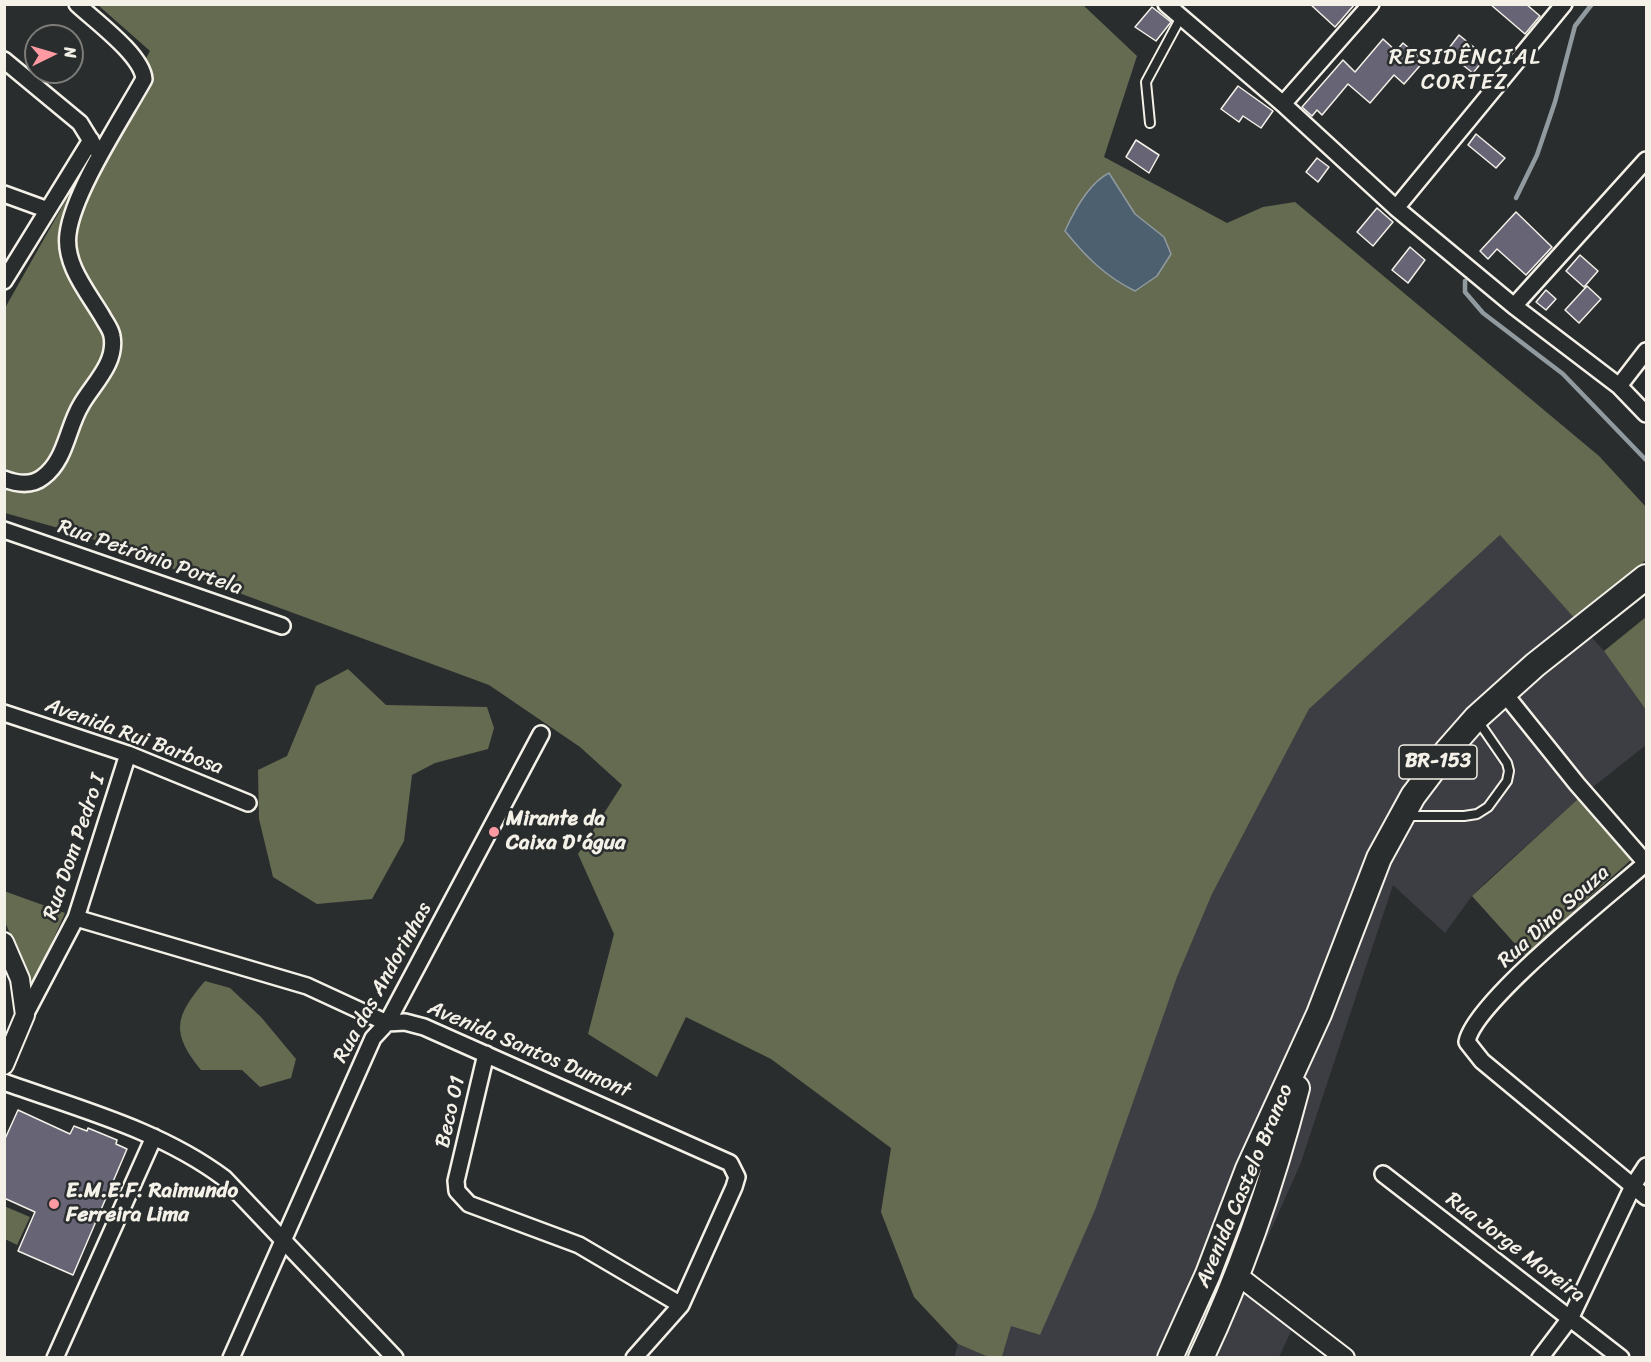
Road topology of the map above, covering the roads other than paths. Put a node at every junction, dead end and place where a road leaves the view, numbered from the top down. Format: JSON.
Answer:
{"nodes":[{"id":1,"x":77,"y":4,"type":"edge"},
{"id":2,"x":1371,"y":4,"type":"edge"},
{"id":3,"x":1564,"y":4,"type":"edge"},
{"id":4,"x":1177,"y":10,"type":"edge"},
{"id":5,"x":4,"y":60,"type":"edge"},
{"id":6,"x":1283,"y":104,"type":"junction"},
{"id":7,"x":1150,"y":123,"type":"dead end"},
{"id":8,"x":91,"y":140,"type":"junction"},
{"id":9,"x":100,"y":157,"type":"junction"},
{"id":10,"x":1647,"y":160,"type":"edge"},
{"id":11,"x":4,"y":194,"type":"edge"},
{"id":12,"x":1396,"y":208,"type":"junction"},
{"id":13,"x":48,"y":210,"type":"junction"},
{"id":14,"x":4,"y":281,"type":"edge"},
{"id":15,"x":1514,"y":306,"type":"junction"},
{"id":16,"x":1647,"y":351,"type":"edge"},
{"id":17,"x":1619,"y":386,"type":"junction"},
{"id":18,"x":1647,"y":414,"type":"edge"},
{"id":19,"x":4,"y":479,"type":"edge"},
{"id":20,"x":4,"y":530,"type":"edge"},
{"id":21,"x":1647,"y":577,"type":"edge"},
{"id":22,"x":282,"y":626,"type":"dead end"},
{"id":23,"x":1504,"y":693,"type":"junction"},
{"id":24,"x":4,"y":713,"type":"edge"},
{"id":25,"x":1476,"y":718,"type":"junction"},
{"id":26,"x":541,"y":734,"type":"dead end"},
{"id":27,"x":128,"y":754,"type":"junction"},
{"id":28,"x":248,"y":803,"type":"dead end"},
{"id":29,"x":1401,"y":816,"type":"junction"},
{"id":30,"x":1646,"y":863,"type":"edge"},
{"id":31,"x":76,"y":918,"type":"junction"},
{"id":32,"x":4,"y":942,"type":"edge"},
{"id":33,"x":1319,"y":1014,"type":"junction"},
{"id":34,"x":25,"y":1016,"type":"junction"},
{"id":35,"x":387,"y":1023,"type":"junction"},
{"id":36,"x":486,"y":1054,"type":"junction"},
{"id":37,"x":4,"y":1065,"type":"edge"},
{"id":38,"x":4,"y":1082,"type":"edge"},
{"id":39,"x":154,"y":1137,"type":"junction"},
{"id":40,"x":1647,"y":1166,"type":"edge"},
{"id":41,"x":1383,"y":1174,"type":"dead end"},
{"id":42,"x":1633,"y":1186,"type":"junction"},
{"id":43,"x":1647,"y":1197,"type":"edge"},
{"id":44,"x":281,"y":1241,"type":"junction"},
{"id":45,"x":1236,"y":1274,"type":"junction"},
{"id":46,"x":681,"y":1305,"type":"junction"},
{"id":47,"x":1571,"y":1317,"type":"junction"},
{"id":48,"x":55,"y":1358,"type":"edge"},
{"id":49,"x":231,"y":1358,"type":"edge"},
{"id":50,"x":395,"y":1358,"type":"edge"},
{"id":51,"x":634,"y":1358,"type":"edge"},
{"id":52,"x":1170,"y":1358,"type":"edge"},
{"id":53,"x":1201,"y":1358,"type":"edge"},
{"id":54,"x":1345,"y":1358,"type":"edge"},
{"id":55,"x":1540,"y":1358,"type":"edge"},
{"id":56,"x":1621,"y":1358,"type":"edge"}],
"edges":[{"from":1,"to":9,"type":"street"},
{"from":2,"to":6,"type":"street"},
{"from":3,"to":12,"type":"street"},
{"from":4,"to":6,"type":"street"},
{"from":4,"to":7,"type":"lane"},
{"from":5,"to":8,"type":"street"},
{"from":6,"to":12,"type":"street"},
{"from":8,"to":9,"type":"street"},
{"from":8,"to":13,"type":"street"},
{"from":9,"to":19,"type":"street"},
{"from":10,"to":15,"type":"street"},
{"from":11,"to":13,"type":"street"},
{"from":12,"to":15,"type":"street"},
{"from":13,"to":14,"type":"street"},
{"from":15,"to":17,"type":"street"},
{"from":16,"to":17,"type":"street"},
{"from":17,"to":18,"type":"street"},
{"from":20,"to":22,"type":"street","name":"Rua Petrônio Portela"},
{"from":21,"to":23,"type":"main road","name":"Avenida Castelo Branco","number":"BR-153"},
{"from":23,"to":25,"type":"main road","name":"Avenida Castelo Branco","number":"BR-153"},
{"from":23,"to":30,"type":"street"},
{"from":24,"to":27,"type":"street","name":"Avenida Rui Barbosa"},
{"from":25,"to":29,"type":"main road","name":"Avenida Castelo Branco","number":"BR-153"},
{"from":25,"to":29,"type":"lane"},
{"from":26,"to":35,"type":"street","name":"Rua das Andorinhas"},
{"from":27,"to":28,"type":"street","name":"Avenida Rui Barbosa"},
{"from":27,"to":31,"type":"street","name":"Rua Dom Pedro I"},
{"from":29,"to":33,"type":"main road","name":"Avenida Castelo Branco","number":"BR-153"},
{"from":30,"to":42,"type":"street","name":"Rua Dino Souza"},
{"from":31,"to":34,"type":"street","name":"Rua Dom Pedro I"},
{"from":31,"to":35,"type":"street","name":"Avenida Santos Dumont"},
{"from":32,"to":34,"type":"street"},
{"from":33,"to":45,"type":"main road","name":"Avenida Castelo Branco","number":"BR-153"},
{"from":33,"to":52,"type":"main road","name":"Avenida Castelo Branco","number":"BR-153"},
{"from":34,"to":37,"type":"street"},
{"from":35,"to":36,"type":"street","name":"Avenida Santos Dumont"},
{"from":35,"to":44,"type":"street","name":"Rua das Andorinhas"},
{"from":36,"to":46,"type":"street","name":"Beco 01"},
{"from":36,"to":46,"type":"street","name":"Avenida Santos Dumont"},
{"from":38,"to":39,"type":"street"},
{"from":39,"to":44,"type":"street"},
{"from":39,"to":48,"type":"street"},
{"from":40,"to":42,"type":"street"},
{"from":41,"to":47,"type":"street","name":"Rua Jorge Moreira"},
{"from":42,"to":43,"type":"street"},
{"from":42,"to":47,"type":"street"},
{"from":44,"to":49,"type":"street","name":"Rua das Andorinhas"},
{"from":44,"to":50,"type":"street"},
{"from":45,"to":53,"type":"main road","name":"Avenida Castelo Branco","number":"BR-153"},
{"from":45,"to":54,"type":"street"},
{"from":46,"to":51,"type":"street"},
{"from":47,"to":55,"type":"street"},
{"from":47,"to":56,"type":"street","name":"Rua Jorge Moreira"}]}
